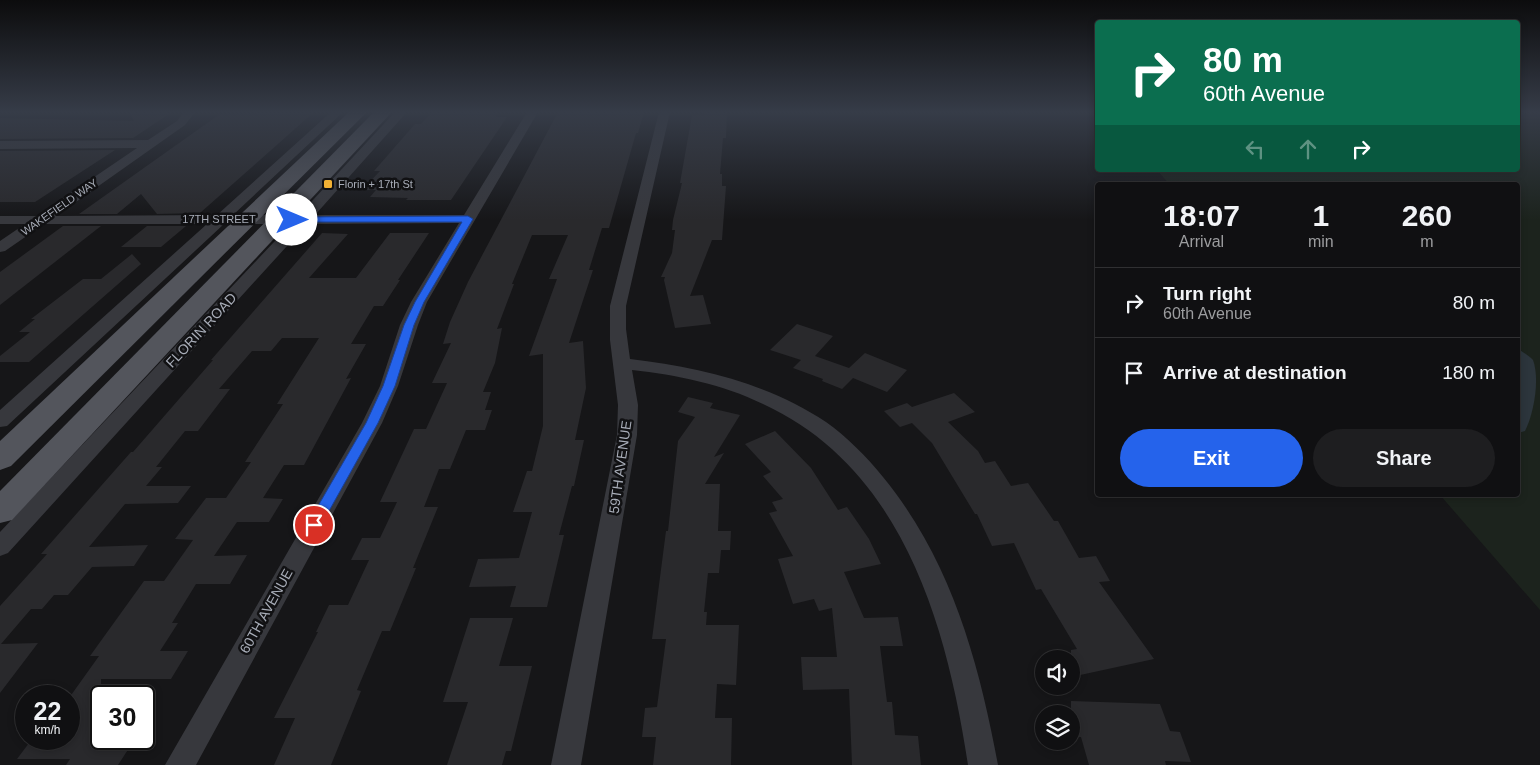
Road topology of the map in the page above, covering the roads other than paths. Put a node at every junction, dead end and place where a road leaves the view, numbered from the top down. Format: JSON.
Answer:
{"nodes":[{"id":1,"x":145,"y":148,"type":"edge"},
{"id":2,"x":299,"y":148,"type":"edge"},
{"id":3,"x":322,"y":148,"type":"edge"},
{"id":4,"x":350,"y":148,"type":"edge"},
{"id":5,"x":369,"y":148,"type":"edge"},
{"id":6,"x":511,"y":148,"type":"edge"},
{"id":7,"x":656,"y":148,"type":"edge"},
{"id":8,"x":41,"y":219,"type":"junction"},
{"id":9,"x":220,"y":219,"type":"junction"},
{"id":10,"x":248,"y":219,"type":"junction"},
{"id":11,"x":303,"y":219,"type":"junction"},
{"id":12,"x":468,"y":219,"type":"junction"},
{"id":13,"x":0,"y":220,"type":"edge"},
{"id":14,"x":282,"y":220,"type":"junction"},
{"id":15,"x":0,"y":248,"type":"edge"},
{"id":16,"x":622,"y":363,"type":"junction"},
{"id":17,"x":0,"y":422,"type":"edge"},
{"id":18,"x":0,"y":459,"type":"edge"},
{"id":19,"x":0,"y":511,"type":"edge"},
{"id":20,"x":0,"y":547,"type":"edge"},
{"id":21,"x":180,"y":765,"type":"edge"},
{"id":22,"x":566,"y":765,"type":"edge"},
{"id":23,"x":983,"y":765,"type":"edge"}],
"edges":[{"from":1,"to":8,"type":"street","name":"WAKEFIELD WAY"},
{"from":2,"to":9,"type":"street"},
{"from":3,"to":10,"type":"main road"},
{"from":4,"to":14,"type":"main road","name":"FLORIN ROAD"},
{"from":5,"to":11,"type":"street","name":"FLORIN ROAD"},
{"from":6,"to":12,"type":"street","name":"60TH AVENUE"},
{"from":7,"to":16,"type":"street","name":"59TH AVENUE"},
{"from":8,"to":9,"type":"street","name":"17TH STREET"},
{"from":8,"to":13,"type":"street","name":"17TH STREET"},
{"from":8,"to":15,"type":"street","name":"WAKEFIELD WAY"},
{"from":9,"to":10,"type":"street","name":"17TH STREET"},
{"from":9,"to":17,"type":"street"},
{"from":10,"to":14,"type":"street","name":"17TH STREET"},
{"from":10,"to":18,"type":"main road"},
{"from":11,"to":12,"type":"street","name":"17TH STREET"},
{"from":11,"to":14,"type":"street","name":"17TH STREET"},
{"from":11,"to":20,"type":"street","name":"FLORIN ROAD"},
{"from":12,"to":21,"type":"street","name":"60TH AVENUE"},
{"from":14,"to":19,"type":"main road","name":"FLORIN ROAD"},
{"from":16,"to":22,"type":"street","name":"59TH AVENUE"},
{"from":16,"to":23,"type":"street"}]}
